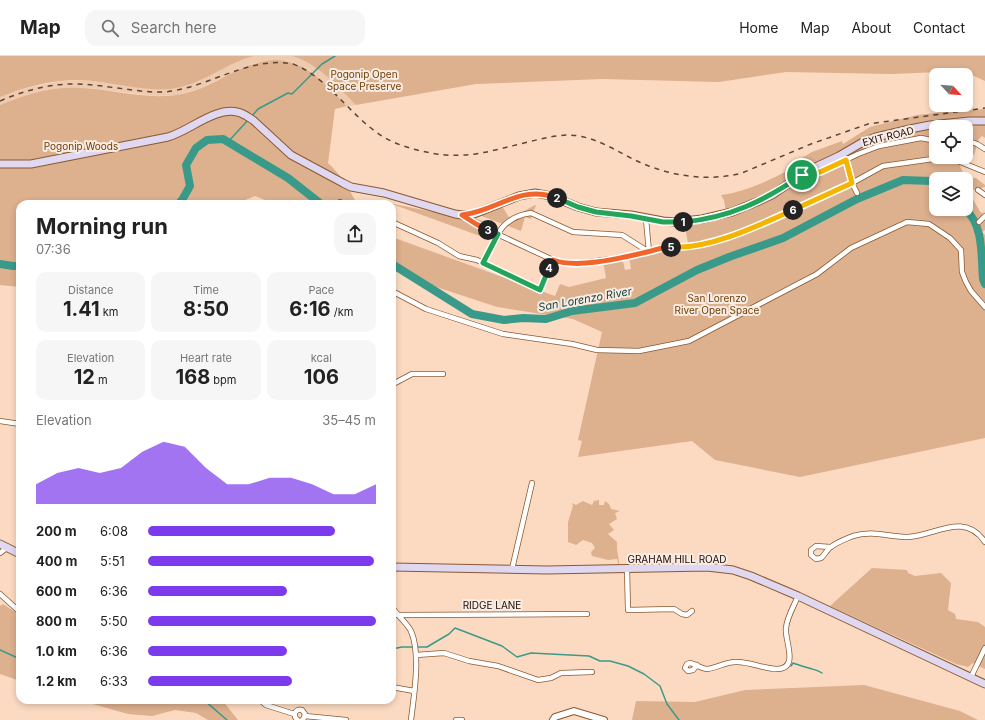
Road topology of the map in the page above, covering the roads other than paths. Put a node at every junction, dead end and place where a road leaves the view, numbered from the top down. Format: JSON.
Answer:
{"nodes":[{"id":1,"x":985,"y":121,"type":"edge"},
{"id":2,"x":929,"y":139,"type":"edge"},
{"id":3,"x":973,"y":143,"type":"edge"},
{"id":4,"x":985,"y":148,"type":"edge"},
{"id":5,"x":846,"y":160,"type":"junction"},
{"id":6,"x":0,"y":164,"type":"edge"},
{"id":7,"x":985,"y":172,"type":"edge"},
{"id":8,"x":802,"y":175,"type":"junction"},
{"id":9,"x":852,"y":183,"type":"junction"},
{"id":10,"x":978,"y":190,"type":"dead end"},
{"id":11,"x":857,"y":193,"type":"dead end"},
{"id":12,"x":985,"y":195,"type":"edge"},
{"id":13,"x":462,"y":215,"type":"junction"},
{"id":14,"x":985,"y":216,"type":"edge"},
{"id":15,"x":646,"y":218,"type":"junction"},
{"id":16,"x":979,"y":222,"type":"dead end"},
{"id":17,"x":396,"y":224,"type":"edge"},
{"id":18,"x":498,"y":234,"type":"junction"},
{"id":19,"x":649,"y":252,"type":"junction"},
{"id":20,"x":553,"y":260,"type":"junction"},
{"id":21,"x":483,"y":263,"type":"junction"},
{"id":22,"x":396,"y":293,"type":"edge"},
{"id":23,"x":985,"y":307,"type":"edge"},
{"id":24,"x":443,"y":374,"type":"dead end"},
{"id":25,"x":396,"y":382,"type":"edge"},
{"id":26,"x":0,"y":422,"type":"edge"},
{"id":27,"x":16,"y":424,"type":"edge"},
{"id":28,"x":532,"y":483,"type":"dead end"},
{"id":29,"x":985,"y":542,"type":"edge"},
{"id":30,"x":0,"y":544,"type":"edge"},
{"id":31,"x":8,"y":547,"type":"junction"},
{"id":32,"x":830,"y":547,"type":"dead end"},
{"id":33,"x":16,"y":552,"type":"edge"},
{"id":34,"x":0,"y":553,"type":"edge"},
{"id":35,"x":396,"y":567,"type":"edge"},
{"id":36,"x":512,"y":569,"type":"junction"},
{"id":37,"x":628,"y":569,"type":"junction"},
{"id":38,"x":0,"y":594,"type":"edge"},
{"id":39,"x":798,"y":596,"type":"junction"},
{"id":40,"x":16,"y":608,"type":"edge"},
{"id":41,"x":692,"y":611,"type":"dead end"},
{"id":42,"x":587,"y":614,"type":"dead end"},
{"id":43,"x":397,"y":615,"type":"joint"},
{"id":44,"x":985,"y":648,"type":"edge"},
{"id":45,"x":416,"y":653,"type":"junction"},
{"id":46,"x":697,"y":665,"type":"dead end"},
{"id":47,"x":592,"y":672,"type":"dead end"},
{"id":48,"x":971,"y":677,"type":"junction"},
{"id":49,"x":985,"y":684,"type":"edge"},
{"id":50,"x":396,"y":688,"type":"edge"},
{"id":51,"x":414,"y":691,"type":"junction"},
{"id":52,"x":265,"y":704,"type":"edge"},
{"id":53,"x":294,"y":714,"type":"junction"},
{"id":54,"x":303,"y":718,"type":"edge"},
{"id":55,"x":298,"y":720,"type":"edge"},
{"id":56,"x":346,"y":720,"type":"edge"},
{"id":57,"x":411,"y":720,"type":"edge"},
{"id":58,"x":456,"y":720,"type":"edge"},
{"id":59,"x":462,"y":720,"type":"edge"},
{"id":60,"x":553,"y":720,"type":"edge"},
{"id":61,"x":604,"y":720,"type":"edge"}],
"edges":[{"from":1,"to":8,"type":"main road"},
{"from":2,"to":5,"type":"street","name":"EXIT ROAD"},
{"from":3,"to":4,"type":"street"},
{"from":5,"to":8,"type":"street","name":"EXIT ROAD"},
{"from":5,"to":9,"type":"street"},
{"from":6,"to":13,"type":"main road"},
{"from":7,"to":9,"type":"street"},
{"from":8,"to":15,"type":"main road"},
{"from":9,"to":11,"type":"street"},
{"from":9,"to":19,"type":"street"},
{"from":10,"to":12,"type":"street"},
{"from":13,"to":15,"type":"main road"},
{"from":13,"to":18,"type":"street"},
{"from":14,"to":16,"type":"street"},
{"from":15,"to":19,"type":"street"},
{"from":17,"to":21,"type":"street"},
{"from":18,"to":19,"type":"street"},
{"from":18,"to":20,"type":"street"},
{"from":18,"to":21,"type":"street"},
{"from":19,"to":20,"type":"street"},
{"from":20,"to":21,"type":"street"},
{"from":22,"to":23,"type":"street"},
{"from":24,"to":25,"type":"street"},
{"from":26,"to":27,"type":"street"},
{"from":28,"to":36,"type":"street"},
{"from":29,"to":32,"type":"street"},
{"from":30,"to":31,"type":"main road"},
{"from":31,"to":33,"type":"main road"},
{"from":31,"to":34,"type":"street"},
{"from":35,"to":36,"type":"main road","name":"GRAHAM HILL ROAD"},
{"from":36,"to":37,"type":"main road","name":"GRAHAM HILL ROAD"},
{"from":37,"to":39,"type":"main road","name":"GRAHAM HILL ROAD"},
{"from":37,"to":41,"type":"street"},
{"from":38,"to":40,"type":"street"},
{"from":39,"to":46,"type":"street"},
{"from":39,"to":48,"type":"main road","name":"GRAHAM HILL ROAD"},
{"from":42,"to":43,"type":"street","name":"RIDGE LANE"},
{"from":43,"to":45,"type":"street"},
{"from":44,"to":48,"type":"street"},
{"from":45,"to":47,"type":"street"},
{"from":45,"to":51,"type":"street"},
{"from":48,"to":49,"type":"main road","name":"GRAHAM HILL ROAD"},
{"from":50,"to":51,"type":"street"},
{"from":51,"to":57,"type":"street"},
{"from":52,"to":53,"type":"street"},
{"from":53,"to":54,"type":"street"},
{"from":53,"to":55,"type":"street"},
{"from":54,"to":56,"type":"street"},
{"from":58,"to":59,"type":"street"},
{"from":60,"to":61,"type":"street"}]}
